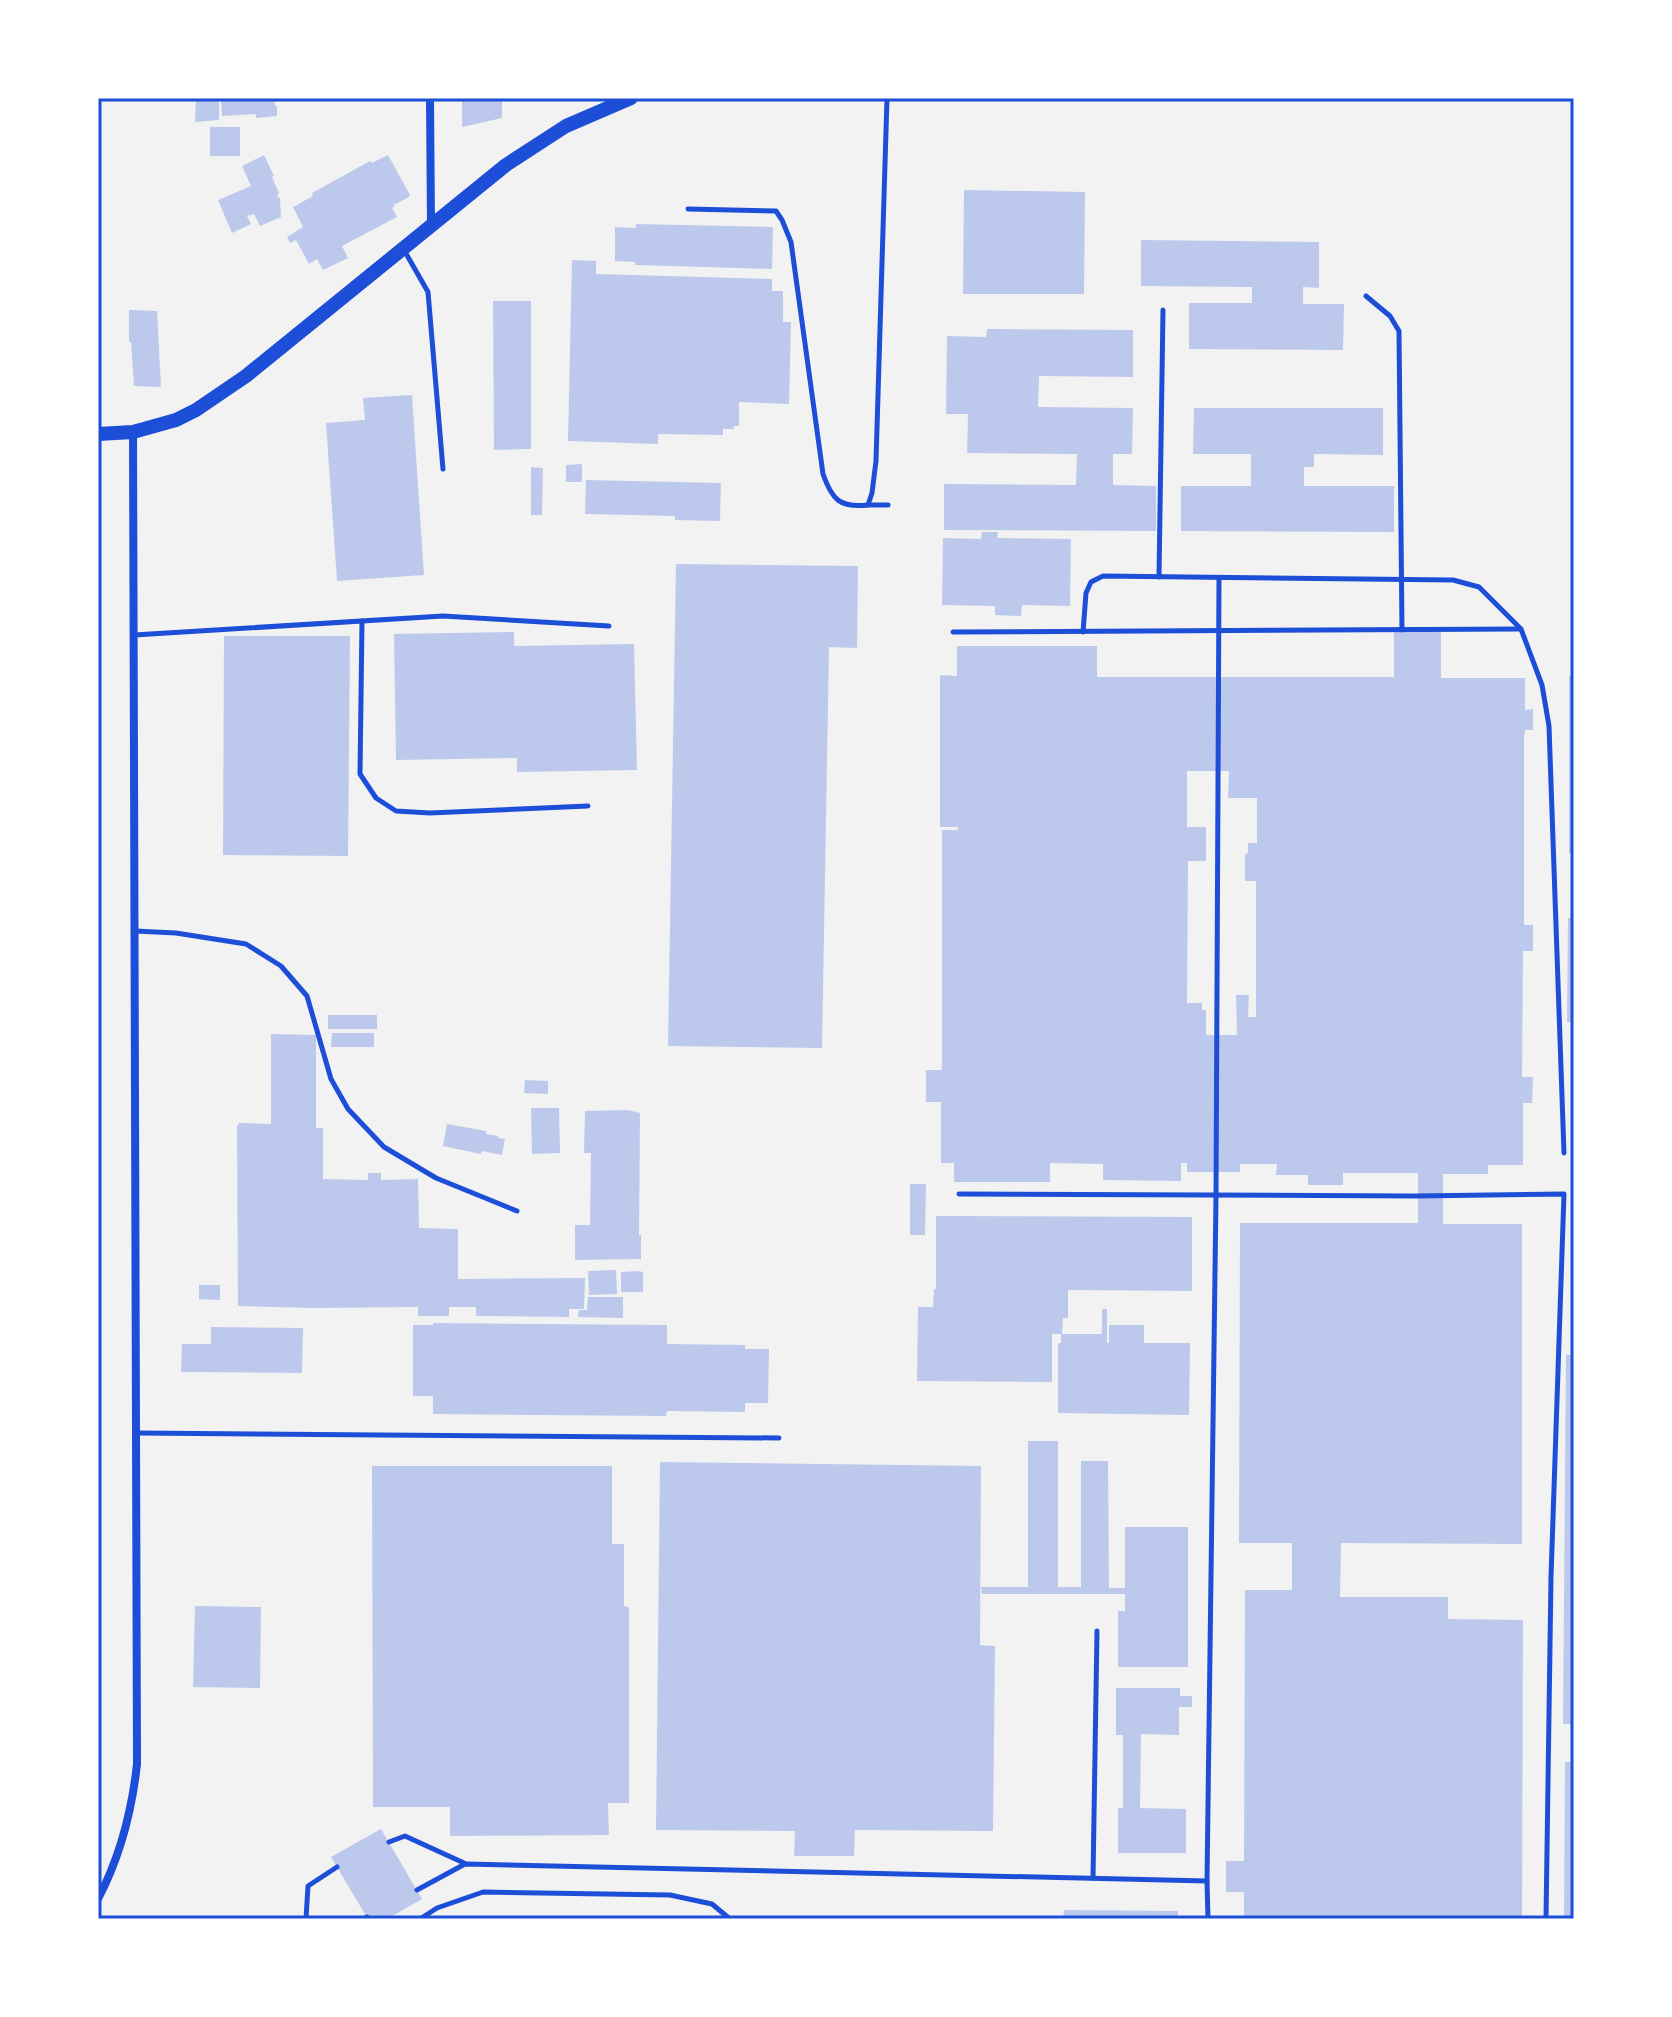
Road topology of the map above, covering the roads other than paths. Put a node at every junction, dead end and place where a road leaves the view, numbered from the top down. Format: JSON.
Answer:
{"nodes":[{"id":1,"x":430,"y":98,"type":"edge"},
{"id":2,"x":631,"y":98,"type":"edge"},
{"id":3,"x":887,"y":98,"type":"edge"},
{"id":4,"x":688,"y":209,"type":"dead end"},
{"id":5,"x":431,"y":227,"type":"junction"},
{"id":6,"x":404,"y":250,"type":"junction"},
{"id":7,"x":1366,"y":296,"type":"dead end"},
{"id":8,"x":1163,"y":310,"type":"dead end"},
{"id":9,"x":133,"y":432,"type":"junction"},
{"id":10,"x":98,"y":434,"type":"edge"},
{"id":11,"x":443,"y":469,"type":"dead end"},
{"id":12,"x":868,"y":505,"type":"junction"},
{"id":13,"x":888,"y":505,"type":"dead end"},
{"id":14,"x":1159,"y":577,"type":"junction"},
{"id":15,"x":1219,"y":578,"type":"junction"},
{"id":16,"x":1400,"y":578,"type":"junction"},
{"id":17,"x":362,"y":621,"type":"junction"},
{"id":18,"x":609,"y":626,"type":"dead end"},
{"id":19,"x":1521,"y":629,"type":"junction"},
{"id":20,"x":1402,"y":630,"type":"junction"},
{"id":21,"x":1219,"y":631,"type":"junction"},
{"id":22,"x":953,"y":632,"type":"dead end"},
{"id":23,"x":1083,"y":632,"type":"junction"},
{"id":24,"x":134,"y":635,"type":"junction"},
{"id":25,"x":588,"y":806,"type":"dead end"},
{"id":26,"x":135,"y":931,"type":"junction"},
{"id":27,"x":1564,"y":1153,"type":"dead end"},
{"id":28,"x":959,"y":1194,"type":"dead end"},
{"id":29,"x":1216,"y":1196,"type":"junction"},
{"id":30,"x":517,"y":1211,"type":"dead end"},
{"id":31,"x":136,"y":1433,"type":"junction"},
{"id":32,"x":779,"y":1438,"type":"dead end"},
{"id":33,"x":1097,"y":1631,"type":"dead end"},
{"id":34,"x":389,"y":1842,"type":"dead end"},
{"id":35,"x":465,"y":1864,"type":"junction"},
{"id":36,"x":337,"y":1867,"type":"dead end"},
{"id":37,"x":1093,"y":1878,"type":"junction"},
{"id":38,"x":1207,"y":1881,"type":"junction"},
{"id":39,"x":417,"y":1890,"type":"dead end"},
{"id":40,"x":98,"y":1899,"type":"edge"},
{"id":41,"x":306,"y":1919,"type":"edge"},
{"id":42,"x":420,"y":1919,"type":"edge"},
{"id":43,"x":730,"y":1919,"type":"edge"},
{"id":44,"x":1208,"y":1919,"type":"edge"},
{"id":45,"x":1546,"y":1919,"type":"edge"}],
"edges":[{"from":1,"to":5,"type":"street"},
{"from":2,"to":5,"type":"main road"},
{"from":3,"to":12,"type":"lane"},
{"from":4,"to":12,"type":"lane"},
{"from":5,"to":6,"type":"main road"},
{"from":6,"to":9,"type":"main road"},
{"from":6,"to":11,"type":"lane"},
{"from":7,"to":16,"type":"lane"},
{"from":8,"to":14,"type":"lane"},
{"from":9,"to":10,"type":"main road"},
{"from":9,"to":24,"type":"street"},
{"from":12,"to":13,"type":"lane"},
{"from":14,"to":15,"type":"lane"},
{"from":14,"to":23,"type":"lane"},
{"from":15,"to":16,"type":"lane"},
{"from":15,"to":21,"type":"lane"},
{"from":16,"to":19,"type":"lane"},
{"from":16,"to":20,"type":"lane"},
{"from":17,"to":18,"type":"lane"},
{"from":17,"to":24,"type":"lane"},
{"from":17,"to":25,"type":"lane"},
{"from":19,"to":20,"type":"lane"},
{"from":19,"to":27,"type":"lane"},
{"from":20,"to":21,"type":"lane"},
{"from":21,"to":23,"type":"lane"},
{"from":21,"to":29,"type":"lane"},
{"from":22,"to":23,"type":"lane"},
{"from":24,"to":26,"type":"street"},
{"from":26,"to":30,"type":"lane"},
{"from":26,"to":31,"type":"street"},
{"from":28,"to":29,"type":"lane"},
{"from":29,"to":38,"type":"lane"},
{"from":29,"to":45,"type":"lane"},
{"from":31,"to":32,"type":"lane"},
{"from":31,"to":40,"type":"street"},
{"from":33,"to":37,"type":"lane"},
{"from":34,"to":35,"type":"lane"},
{"from":35,"to":37,"type":"lane"},
{"from":35,"to":39,"type":"lane"},
{"from":36,"to":41,"type":"lane"},
{"from":37,"to":38,"type":"lane"},
{"from":38,"to":44,"type":"lane"},
{"from":42,"to":43,"type":"lane"}]}
